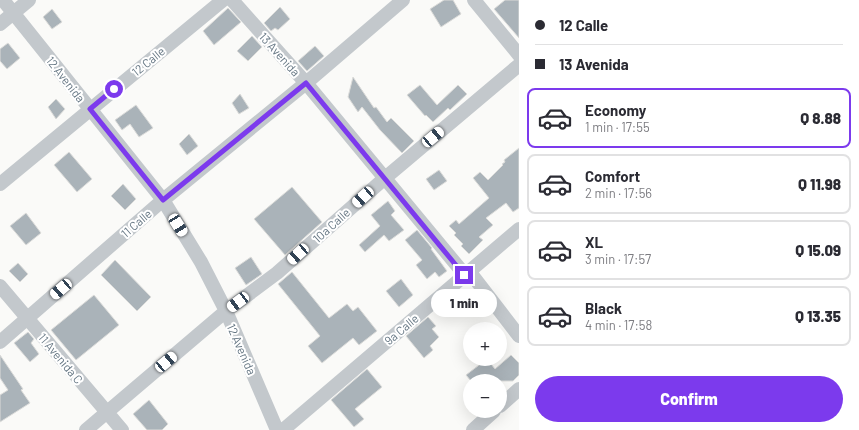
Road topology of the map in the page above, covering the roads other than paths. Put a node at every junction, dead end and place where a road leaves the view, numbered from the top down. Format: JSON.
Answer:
{"nodes":[{"id":1,"x":3,"y":0,"type":"edge"},
{"id":2,"x":29,"y":0,"type":"edge"},
{"id":3,"x":223,"y":0,"type":"edge"},
{"id":4,"x":232,"y":0,"type":"edge"},
{"id":5,"x":403,"y":0,"type":"edge"},
{"id":6,"x":474,"y":0,"type":"edge"},
{"id":7,"x":14,"y":13,"type":"junction"},
{"id":8,"x":0,"y":24,"type":"edge"},
{"id":9,"x":519,"y":55,"type":"edge"},
{"id":10,"x":519,"y":65,"type":"edge"},
{"id":11,"x":306,"y":83,"type":"junction"},
{"id":12,"x":90,"y":109,"type":"junction"},
{"id":13,"x":384,"y":178,"type":"junction"},
{"id":14,"x":0,"y":184,"type":"edge"},
{"id":15,"x":163,"y":200,"type":"junction"},
{"id":16,"x":519,"y":228,"type":"edge"},
{"id":17,"x":466,"y":273,"type":"junction"},
{"id":18,"x":0,"y":286,"type":"edge"},
{"id":19,"x":226,"y":311,"type":"junction"},
{"id":20,"x":27,"y":319,"type":"junction"},
{"id":21,"x":519,"y":336,"type":"edge"},
{"id":22,"x":0,"y":342,"type":"edge"},
{"id":23,"x":519,"y":389,"type":"edge"},
{"id":24,"x":507,"y":400,"type":"edge"},
{"id":25,"x":107,"y":412,"type":"junction"},
{"id":26,"x":486,"y":418,"type":"edge"},
{"id":27,"x":86,"y":430,"type":"edge"},
{"id":28,"x":122,"y":430,"type":"edge"},
{"id":29,"x":277,"y":430,"type":"edge"},
{"id":30,"x":283,"y":430,"type":"edge"},
{"id":31,"x":472,"y":430,"type":"edge"}],
"edges":[{"from":1,"to":7,"type":"street","name":"12 Avenida"},
{"from":2,"to":7,"type":"street"},
{"from":3,"to":12,"type":"street","name":"12 Calle"},
{"from":4,"to":11,"type":"street","name":"13 Avenida"},
{"from":5,"to":11,"type":"street","name":"11 Calle"},
{"from":6,"to":9,"type":"street"},
{"from":7,"to":8,"type":"street"},
{"from":7,"to":12,"type":"street","name":"12 Avenida"},
{"from":10,"to":13,"type":"street","name":"10a Calle"},
{"from":11,"to":13,"type":"street","name":"13 Avenida"},
{"from":11,"to":15,"type":"street","name":"11 Calle"},
{"from":12,"to":14,"type":"street","name":"12 Calle"},
{"from":12,"to":15,"type":"street","name":"12 Avenida"},
{"from":13,"to":17,"type":"street","name":"13 Avenida"},
{"from":13,"to":19,"type":"street","name":"10a Calle"},
{"from":15,"to":19,"type":"street","name":"12 Avenida"},
{"from":15,"to":20,"type":"street","name":"11 Calle"},
{"from":16,"to":17,"type":"street","name":"9a Calle"},
{"from":17,"to":21,"type":"street","name":"13 Avenida"},
{"from":17,"to":30,"type":"street","name":"9a Calle"},
{"from":18,"to":20,"type":"street","name":"11 Avenida C"},
{"from":19,"to":25,"type":"street","name":"10a Calle"},
{"from":19,"to":29,"type":"street","name":"12 Avenida"},
{"from":20,"to":22,"type":"street","name":"11 Calle"},
{"from":20,"to":25,"type":"street","name":"11 Avenida C"},
{"from":23,"to":24,"type":"street"},
{"from":25,"to":27,"type":"street","name":"10a Calle"},
{"from":25,"to":28,"type":"street","name":"11 Avenida C"},
{"from":26,"to":31,"type":"street"}]}
